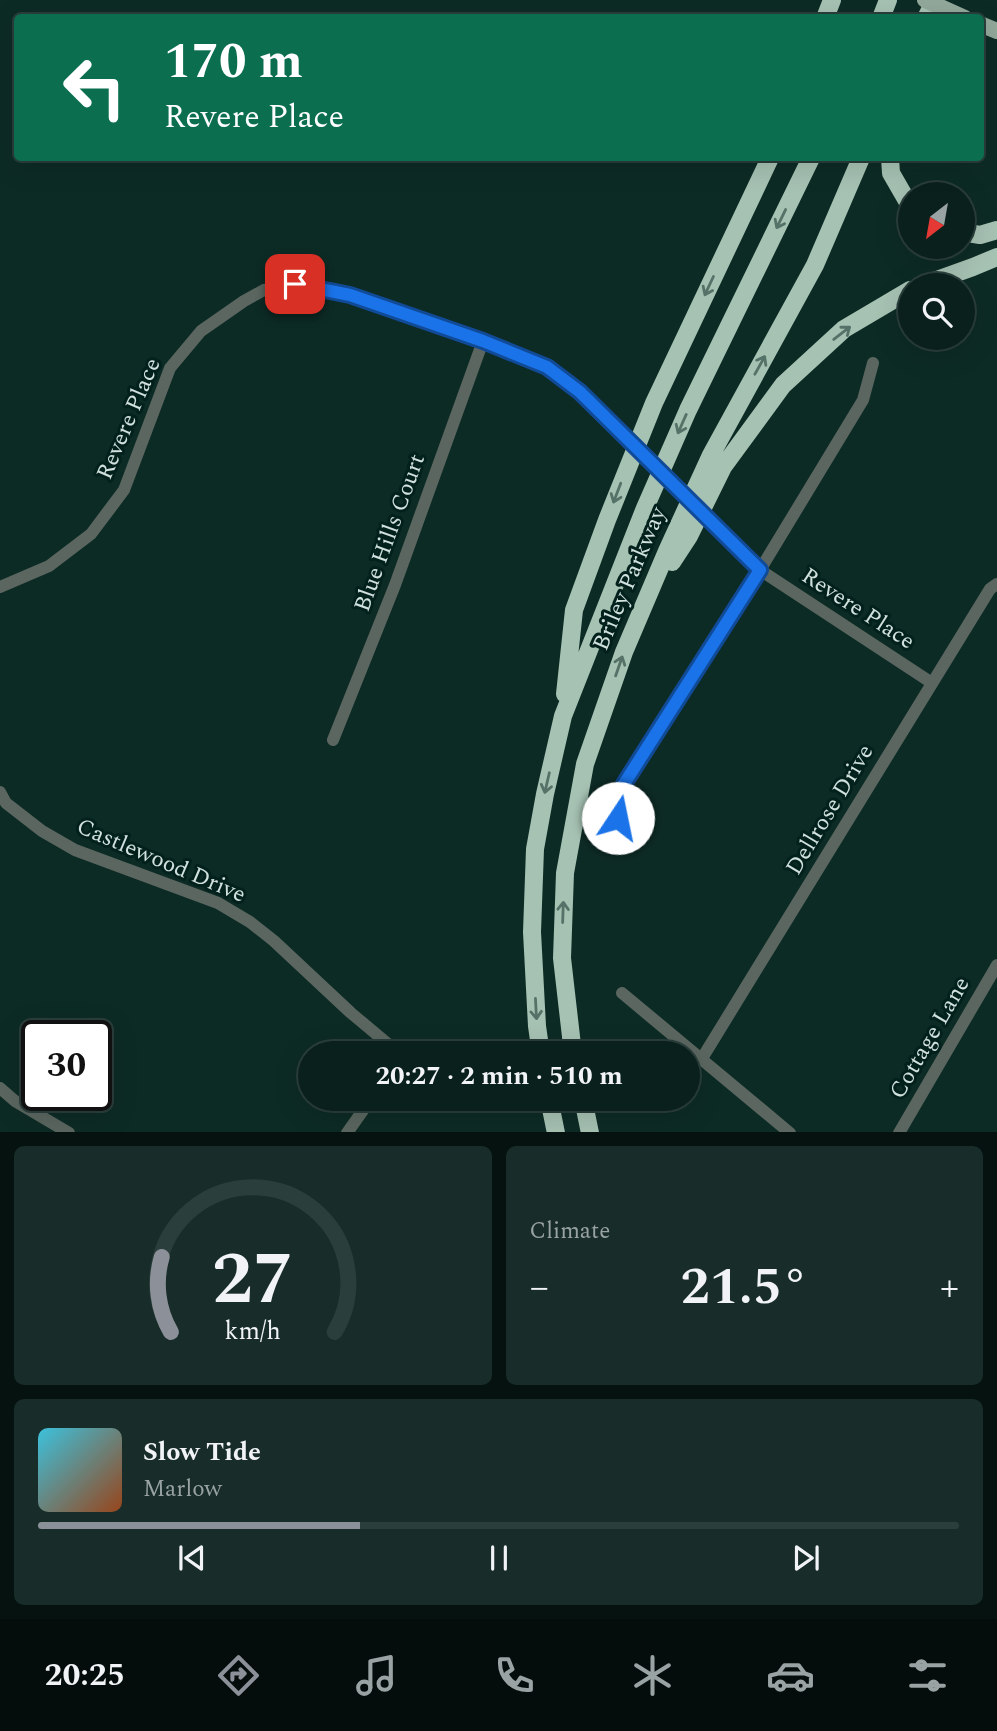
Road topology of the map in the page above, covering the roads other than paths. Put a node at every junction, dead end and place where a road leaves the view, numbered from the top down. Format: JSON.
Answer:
{"nodes":[{"id":1,"x":925,"y":0,"type":"edge"},
{"id":2,"x":956,"y":14,"type":"edge"},
{"id":3,"x":769,"y":161,"type":"edge"},
{"id":4,"x":810,"y":161,"type":"edge"},
{"id":5,"x":860,"y":161,"type":"edge"},
{"id":6,"x":890,"y":161,"type":"edge"},
{"id":7,"x":898,"y":185,"type":"edge"},
{"id":8,"x":997,"y":230,"type":"edge"},
{"id":9,"x":975,"y":234,"type":"edge"},
{"id":10,"x":997,"y":257,"type":"edge"},
{"id":11,"x":956,"y":273,"type":"edge"},
{"id":12,"x":898,"y":297,"type":"edge"},
{"id":13,"x":483,"y":341,"type":"junction"},
{"id":14,"x":873,"y":363,"type":"dead end"},
{"id":15,"x":760,"y":570,"type":"junction"},
{"id":16,"x":997,"y":584,"type":"edge"},
{"id":17,"x":0,"y":587,"type":"edge"},
{"id":18,"x":645,"y":603,"type":"junction"},
{"id":19,"x":932,"y":682,"type":"junction"},
{"id":20,"x":563,"y":716,"type":"junction"},
{"id":21,"x":332,"y":740,"type":"dead end"},
{"id":22,"x":0,"y":792,"type":"edge"},
{"id":23,"x":618,"y":818,"type":"dead end"},
{"id":24,"x":997,"y":965,"type":"edge"},
{"id":25,"x":622,"y":993,"type":"dead end"},
{"id":26,"x":384,"y":1041,"type":"edge"},
{"id":27,"x":539,"y":1041,"type":"edge"},
{"id":28,"x":572,"y":1041,"type":"edge"},
{"id":29,"x":701,"y":1060,"type":"junction"},
{"id":30,"x":0,"y":1088,"type":"edge"},
{"id":31,"x":362,"y":1111,"type":"edge"},
{"id":32,"x":552,"y":1111,"type":"edge"},
{"id":33,"x":586,"y":1111,"type":"edge"},
{"id":34,"x":69,"y":1132,"type":"edge"},
{"id":35,"x":346,"y":1132,"type":"edge"},
{"id":36,"x":556,"y":1132,"type":"edge"},
{"id":37,"x":590,"y":1132,"type":"edge"},
{"id":38,"x":790,"y":1132,"type":"edge"},
{"id":39,"x":899,"y":1132,"type":"edge"}],
"edges":[{"from":1,"to":2,"type":"main road","bridge":true},
{"from":3,"to":20,"type":"highway","one_way":true},
{"from":4,"to":20,"type":"highway","name":"Briley Parkway","one_way":true},
{"from":18,"to":5,"type":"highway","name":"Briley Parkway","one_way":true},
{"from":6,"to":7,"type":"highway"},
{"from":8,"to":9,"type":"highway"},
{"from":10,"to":11,"type":"highway"},
{"from":18,"to":12,"type":"highway","one_way":true},
{"from":13,"to":15,"type":"street","name":"Revere Place","bridge":true},
{"from":13,"to":17,"type":"street","name":"Revere Place"},
{"from":13,"to":21,"type":"street","name":"Blue Hills Court"},
{"from":14,"to":15,"type":"street"},
{"from":15,"to":19,"type":"street","name":"Revere Place"},
{"from":15,"to":23,"type":"street"},
{"from":16,"to":19,"type":"street","name":"Dellrose Drive"},
{"from":28,"to":18,"type":"highway","name":"Briley Parkway","one_way":true},
{"from":19,"to":29,"type":"street","name":"Dellrose Drive"},
{"from":20,"to":27,"type":"highway","name":"Briley Parkway","one_way":true},
{"from":22,"to":26,"type":"street","name":"Castlewood Drive"},
{"from":24,"to":39,"type":"street","name":"Cottage Lane"},
{"from":25,"to":29,"type":"street"},
{"from":29,"to":38,"type":"street"},
{"from":30,"to":34,"type":"street"},
{"from":31,"to":35,"type":"street"},
{"from":32,"to":36,"type":"highway"},
{"from":33,"to":37,"type":"highway"}]}
